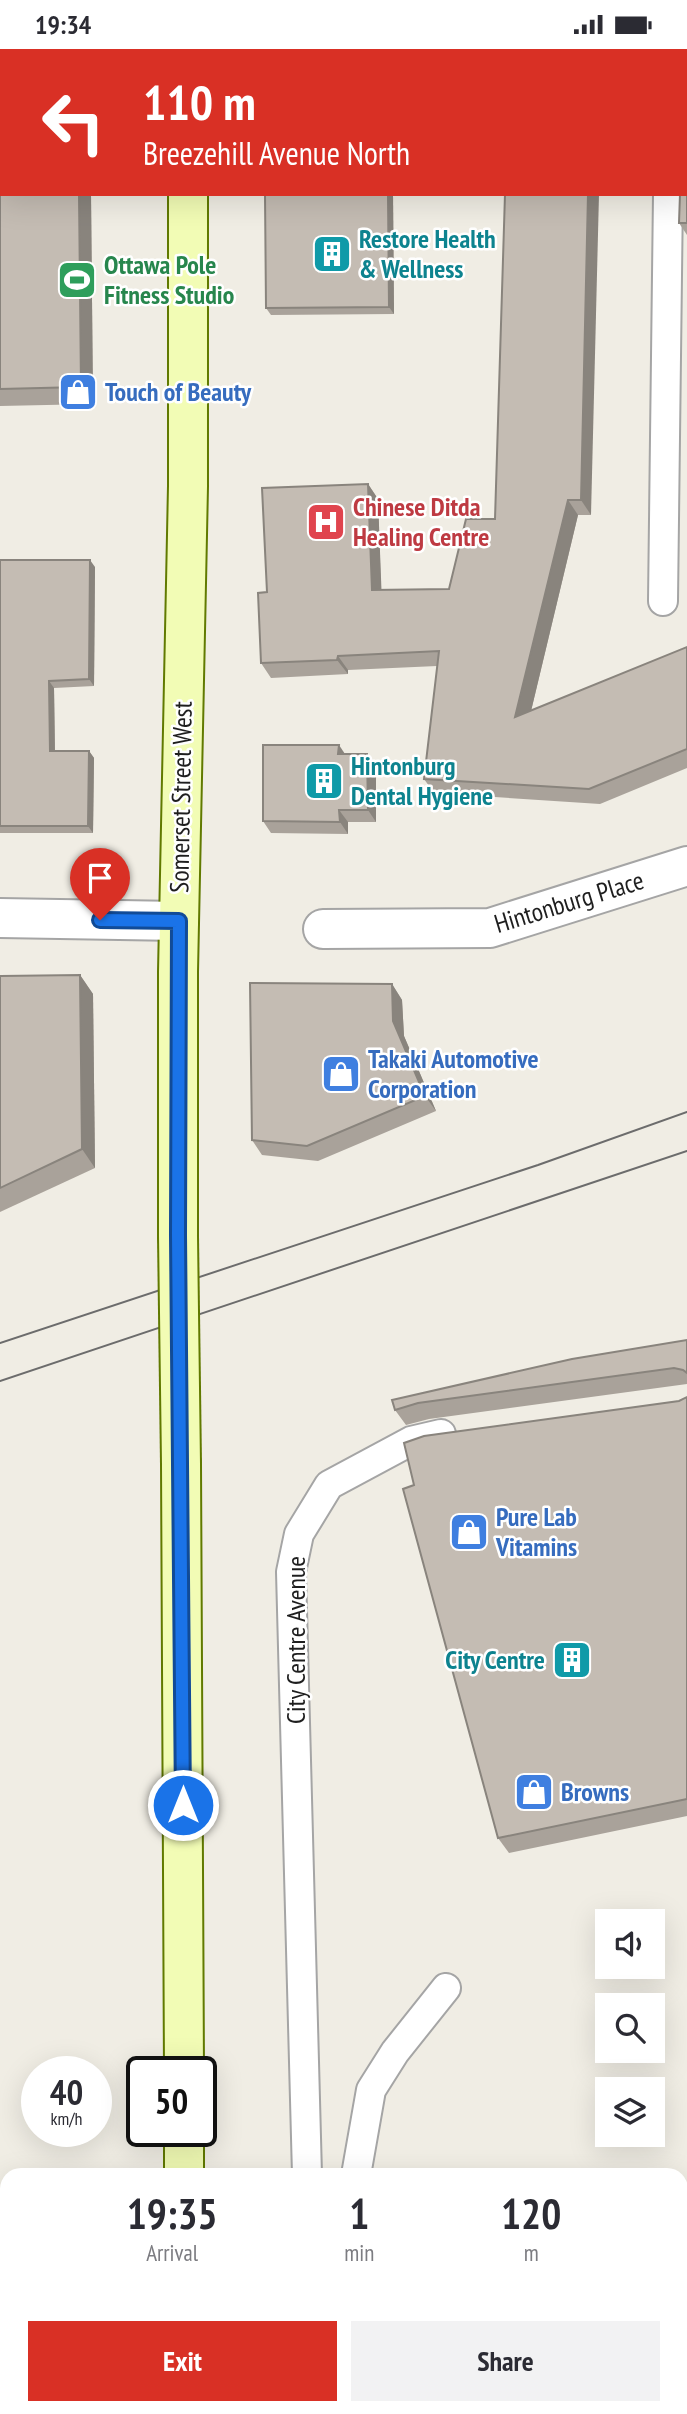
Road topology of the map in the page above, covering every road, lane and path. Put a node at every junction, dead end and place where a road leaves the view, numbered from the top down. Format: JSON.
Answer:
{"nodes":[{"id":1,"x":188,"y":196,"type":"edge"},
{"id":2,"x":668,"y":196,"type":"edge"},
{"id":3,"x":663,"y":601,"type":"dead end"},
{"id":4,"x":687,"y":866,"type":"edge"},
{"id":5,"x":0,"y":918,"type":"edge"},
{"id":6,"x":179,"y":921,"type":"junction"},
{"id":7,"x":323,"y":929,"type":"dead end"},
{"id":8,"x":472,"y":1430,"type":"edge"},
{"id":9,"x":446,"y":1989,"type":"dead end"},
{"id":10,"x":184,"y":2056,"type":"edge"},
{"id":11,"x":184,"y":2147,"type":"edge"},
{"id":12,"x":184,"y":2168,"type":"edge"},
{"id":13,"x":307,"y":2168,"type":"edge"},
{"id":14,"x":357,"y":2168,"type":"edge"}],
"edges":[{"from":1,"to":6,"type":"main road","name":"Somerset Street West"},
{"from":2,"to":3,"type":"lane"},
{"from":4,"to":7,"type":"street","name":"Hintonburg Place"},
{"from":5,"to":6,"type":"street"},
{"from":6,"to":10,"type":"main road","name":"Somerset Street West","bridge":true},
{"from":8,"to":13,"type":"lane","name":"City Centre Avenue"},
{"from":9,"to":14,"type":"lane"},
{"from":11,"to":12,"type":"main road"}]}
